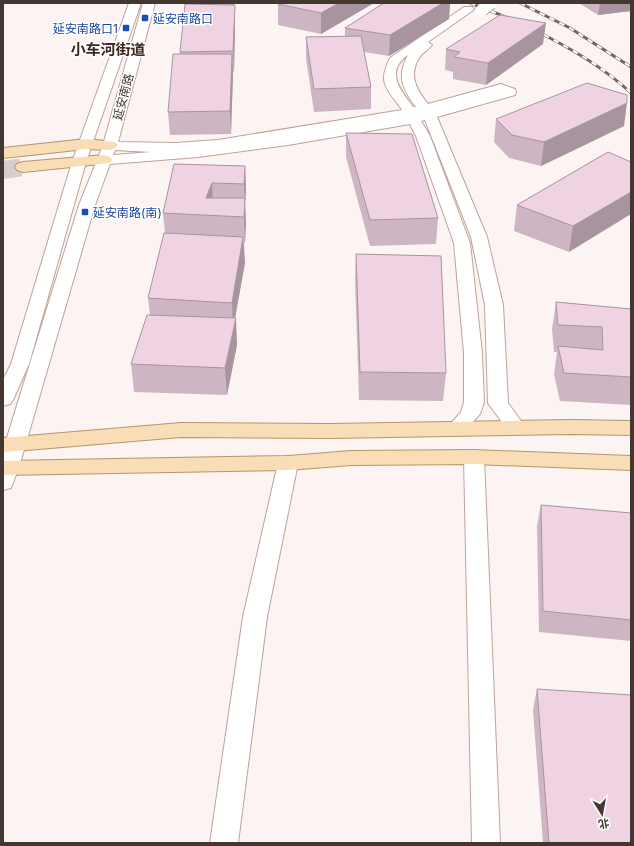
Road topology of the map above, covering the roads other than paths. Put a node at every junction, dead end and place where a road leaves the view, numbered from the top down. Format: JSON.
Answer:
{"nodes":[{"id":1,"x":134,"y":3,"type":"edge"},
{"id":2,"x":149,"y":3,"type":"edge"},
{"id":3,"x":479,"y":6,"type":"edge"},
{"id":4,"x":428,"y":111,"type":"junction"},
{"id":5,"x":412,"y":115,"type":"junction"},
{"id":6,"x":86,"y":144,"type":"junction"},
{"id":7,"x":107,"y":152,"type":"junction"},
{"id":8,"x":3,"y":153,"type":"tunnel mouth"},
{"id":9,"x":78,"y":162,"type":"junction"},
{"id":10,"x":23,"y":167,"type":"tunnel mouth"},
{"id":11,"x":3,"y":400,"type":"edge"},
{"id":12,"x":516,"y":428,"type":"junction"},
{"id":13,"x":631,"y":428,"type":"edge"},
{"id":14,"x":456,"y":429,"type":"junction"},
{"id":15,"x":9,"y":445,"type":"edge"},
{"id":16,"x":474,"y":457,"type":"junction"},
{"id":17,"x":288,"y":463,"type":"junction"},
{"id":18,"x":631,"y":463,"type":"edge"},
{"id":19,"x":5,"y":473,"type":"edge"},
{"id":20,"x":224,"y":843,"type":"edge"},
{"id":21,"x":486,"y":843,"type":"edge"}],
"edges":[{"from":1,"to":6,"type":"street"},
{"from":2,"to":7,"type":"street","name":"延安南路"},
{"from":3,"to":4,"type":"street"},
{"from":3,"to":5,"type":"street"},
{"from":4,"to":5,"type":"street"},
{"from":4,"to":12,"type":"street"},
{"from":5,"to":7,"type":"street"},
{"from":5,"to":14,"type":"street"},
{"from":6,"to":7,"type":"main road"},
{"from":6,"to":8,"type":"main road"},
{"from":6,"to":9,"type":"street"},
{"from":7,"to":9,"type":"main road"},
{"from":7,"to":15,"type":"street","name":"延安南路"},
{"from":9,"to":10,"type":"main road"},
{"from":9,"to":11,"type":"street"},
{"from":12,"to":13,"type":"main road"},
{"from":12,"to":14,"type":"main road"},
{"from":14,"to":15,"type":"main road"},
{"from":15,"to":19,"type":"street","name":"延安南路"},
{"from":16,"to":17,"type":"main road"},
{"from":16,"to":18,"type":"main road"},
{"from":16,"to":21,"type":"street"},
{"from":17,"to":19,"type":"main road"},
{"from":17,"to":20,"type":"street"}]}
